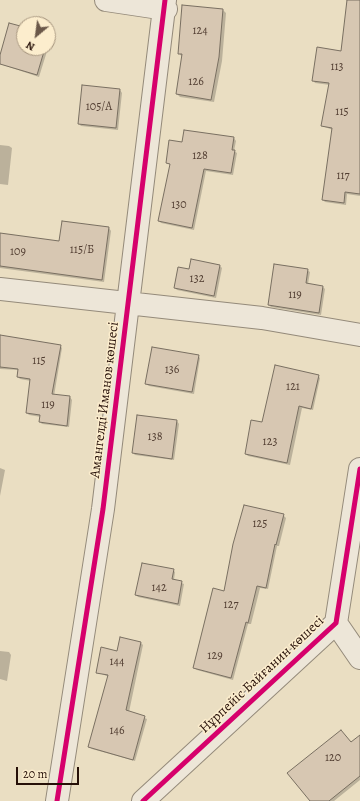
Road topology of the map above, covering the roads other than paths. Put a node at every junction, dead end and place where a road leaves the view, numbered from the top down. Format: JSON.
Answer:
{"nodes":[{"id":1,"x":106,"y":0,"type":"edge"},
{"id":2,"x":166,"y":4,"type":"edge"},
{"id":3,"x":0,"y":289,"type":"edge"},
{"id":4,"x":129,"y":305,"type":"junction"},
{"id":5,"x":360,"y":335,"type":"edge"},
{"id":6,"x":360,"y":468,"type":"edge"},
{"id":7,"x":336,"y":623,"type":"junction"},
{"id":8,"x":360,"y":658,"type":"edge"},
{"id":9,"x":57,"y":801,"type":"edge"},
{"id":10,"x":143,"y":801,"type":"edge"}],
"edges":[{"from":1,"to":2,"type":"street"},
{"from":2,"to":4,"type":"street","name":"Амангелді Иманов көшесі"},
{"from":3,"to":4,"type":"street"},
{"from":4,"to":5,"type":"street"},
{"from":4,"to":9,"type":"street","name":"Амангелді Иманов көшесі"},
{"from":6,"to":7,"type":"street","name":"Нұрпейіс Байғанин көшесі"},
{"from":7,"to":8,"type":"street"},
{"from":7,"to":10,"type":"street","name":"Нұрпейіс Байғанин көшесі"}]}
